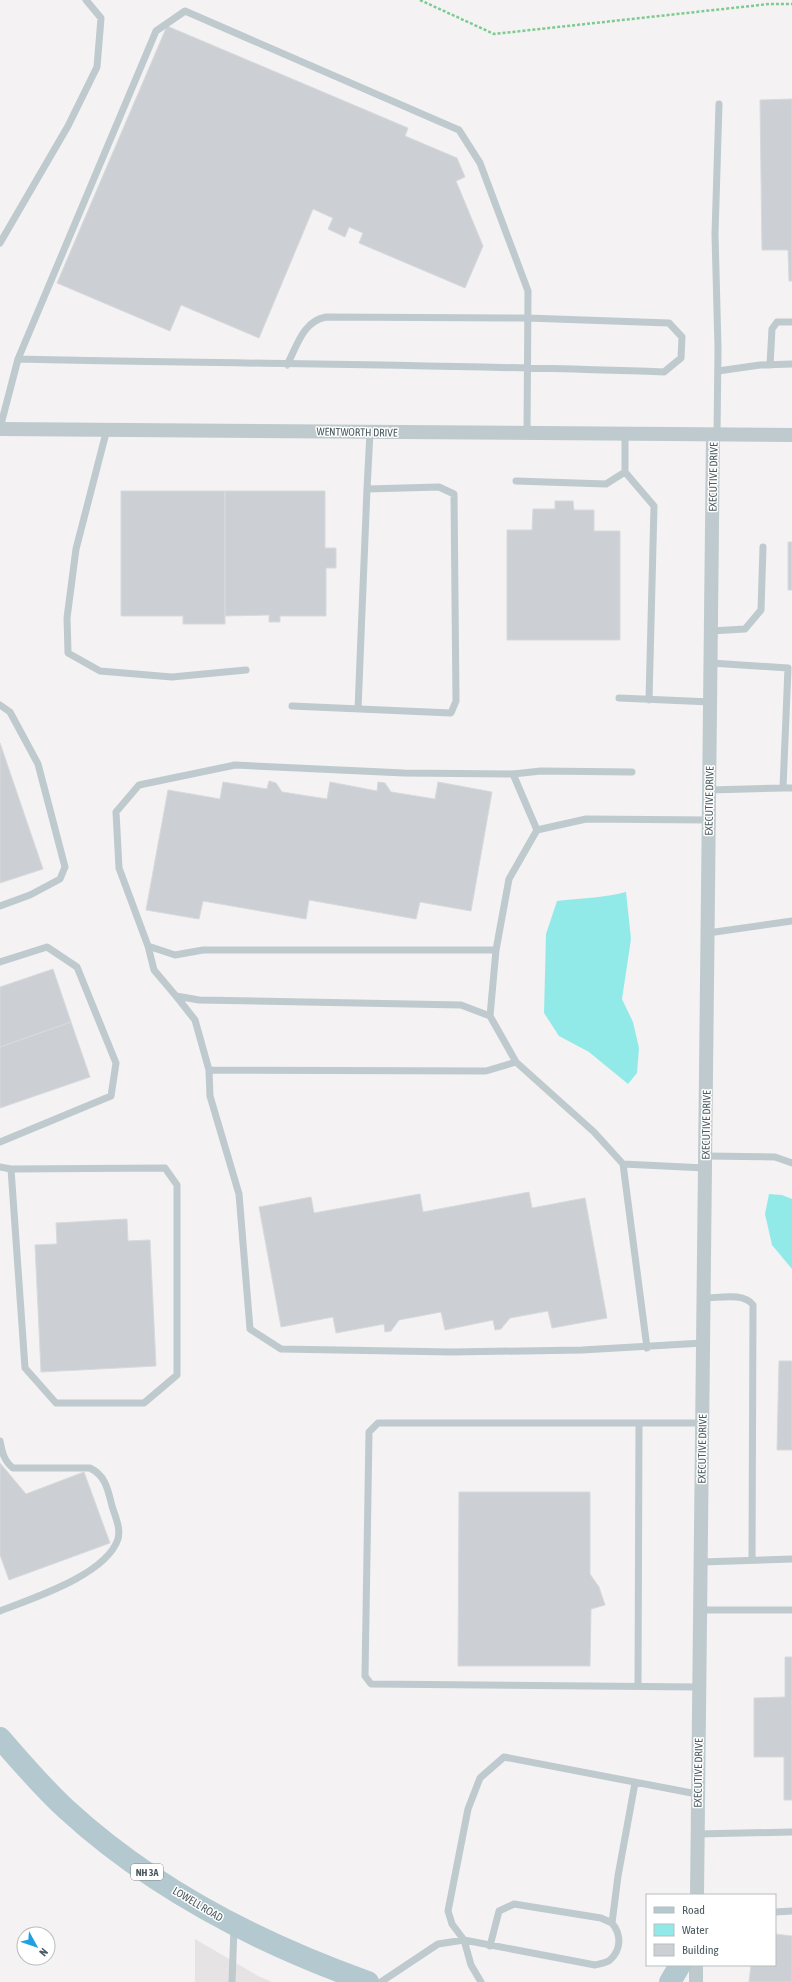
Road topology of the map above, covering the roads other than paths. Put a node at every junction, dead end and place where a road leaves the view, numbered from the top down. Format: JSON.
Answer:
{"nodes":[{"id":1,"x":86,"y":0,"type":"edge"},
{"id":2,"x":719,"y":104,"type":"dead end"},
{"id":3,"x":0,"y":243,"type":"edge"},
{"id":4,"x":527,"y":318,"type":"junction"},
{"id":5,"x":792,"y":322,"type":"edge"},
{"id":6,"x":18,"y":360,"type":"junction"},
{"id":7,"x":792,"y":364,"type":"edge"},
{"id":8,"x":287,"y":365,"type":"junction"},
{"id":9,"x":770,"y":365,"type":"junction"},
{"id":10,"x":527,"y":367,"type":"junction"},
{"id":11,"x":718,"y":371,"type":"junction"},
{"id":12,"x":0,"y":428,"type":"edge"},
{"id":13,"x":107,"y":429,"type":"junction"},
{"id":14,"x":370,"y":432,"type":"junction"},
{"id":15,"x":527,"y":433,"type":"junction"},
{"id":16,"x":625,"y":433,"type":"junction"},
{"id":17,"x":715,"y":435,"type":"junction"},
{"id":18,"x":792,"y":435,"type":"edge"},
{"id":19,"x":625,"y":472,"type":"junction"},
{"id":20,"x":516,"y":481,"type":"dead end"},
{"id":21,"x":367,"y":489,"type":"junction"},
{"id":22,"x":763,"y":547,"type":"dead end"},
{"id":23,"x":711,"y":631,"type":"junction"},
{"id":24,"x":711,"y":663,"type":"junction"},
{"id":25,"x":246,"y":670,"type":"dead end"},
{"id":26,"x":619,"y":698,"type":"dead end"},
{"id":27,"x":649,"y":700,"type":"junction"},
{"id":28,"x":711,"y":702,"type":"junction"},
{"id":29,"x":0,"y":705,"type":"edge"},
{"id":30,"x":292,"y":706,"type":"dead end"},
{"id":31,"x":358,"y":709,"type":"junction"},
{"id":32,"x":632,"y":772,"type":"dead end"},
{"id":33,"x":513,"y":774,"type":"junction"},
{"id":34,"x":783,"y":788,"type":"junction"},
{"id":35,"x":792,"y":788,"type":"edge"},
{"id":36,"x":709,"y":790,"type":"junction"},
{"id":37,"x":709,"y":820,"type":"junction"},
{"id":38,"x":537,"y":830,"type":"junction"},
{"id":39,"x":0,"y":906,"type":"edge"},
{"id":40,"x":792,"y":921,"type":"edge"},
{"id":41,"x":708,"y":933,"type":"junction"},
{"id":42,"x":148,"y":946,"type":"junction"},
{"id":43,"x":496,"y":950,"type":"junction"},
{"id":44,"x":0,"y":962,"type":"edge"},
{"id":45,"x":176,"y":996,"type":"junction"},
{"id":46,"x":490,"y":1016,"type":"junction"},
{"id":47,"x":516,"y":1062,"type":"junction"},
{"id":48,"x":209,"y":1070,"type":"junction"},
{"id":49,"x":0,"y":1142,"type":"edge"},
{"id":50,"x":705,"y":1162,"type":"junction"},
{"id":51,"x":792,"y":1163,"type":"edge"},
{"id":52,"x":622,"y":1164,"type":"junction"},
{"id":53,"x":0,"y":1168,"type":"edge"},
{"id":54,"x":11,"y":1170,"type":"junction"},
{"id":55,"x":704,"y":1298,"type":"junction"},
{"id":56,"x":703,"y":1343,"type":"junction"},
{"id":57,"x":647,"y":1348,"type":"junction"},
{"id":58,"x":639,"y":1423,"type":"junction"},
{"id":59,"x":702,"y":1423,"type":"junction"},
{"id":60,"x":0,"y":1442,"type":"edge"},
{"id":61,"x":792,"y":1558,"type":"edge"},
{"id":62,"x":752,"y":1560,"type":"junction"},
{"id":63,"x":701,"y":1562,"type":"junction"},
{"id":64,"x":700,"y":1610,"type":"junction"},
{"id":65,"x":792,"y":1610,"type":"edge"},
{"id":66,"x":0,"y":1611,"type":"edge"},
{"id":67,"x":638,"y":1686,"type":"junction"},
{"id":68,"x":699,"y":1687,"type":"junction"},
{"id":69,"x":0,"y":1738,"type":"edge"},
{"id":70,"x":635,"y":1783,"type":"junction"},
{"id":71,"x":697,"y":1794,"type":"junction"},
{"id":72,"x":792,"y":1832,"type":"edge"},
{"id":73,"x":697,"y":1834,"type":"junction"},
{"id":74,"x":697,"y":1894,"type":"edge"},
{"id":75,"x":792,"y":1911,"type":"edge"},
{"id":76,"x":776,"y":1912,"type":"edge"},
{"id":77,"x":612,"y":1923,"type":"junction"},
{"id":78,"x":234,"y":1926,"type":"junction"},
{"id":79,"x":464,"y":1940,"type":"junction"},
{"id":80,"x":490,"y":1946,"type":"junction"},
{"id":81,"x":679,"y":1966,"type":"edge"},
{"id":82,"x":696,"y":1966,"type":"edge"},
{"id":83,"x":232,"y":1982,"type":"edge"},
{"id":84,"x":368,"y":1982,"type":"edge"},
{"id":85,"x":380,"y":1982,"type":"edge"},
{"id":86,"x":481,"y":1982,"type":"edge"},
{"id":87,"x":670,"y":1982,"type":"edge"},
{"id":88,"x":696,"y":1982,"type":"edge"}],
"edges":[{"from":1,"to":3,"type":"lane"},
{"from":2,"to":11,"type":"lane"},
{"from":4,"to":6,"type":"lane"},
{"from":4,"to":8,"type":"lane"},
{"from":4,"to":10,"type":"lane"},
{"from":4,"to":10,"type":"lane"},
{"from":5,"to":9,"type":"lane"},
{"from":6,"to":8,"type":"lane"},
{"from":6,"to":12,"type":"lane"},
{"from":7,"to":9,"type":"lane"},
{"from":8,"to":10,"type":"lane"},
{"from":9,"to":11,"type":"lane"},
{"from":10,"to":15,"type":"lane"},
{"from":11,"to":17,"type":"lane"},
{"from":12,"to":13,"type":"street","name":"WENTWORTH DRIVE"},
{"from":13,"to":14,"type":"street","name":"WENTWORTH DRIVE"},
{"from":13,"to":25,"type":"lane"},
{"from":14,"to":15,"type":"street","name":"WENTWORTH DRIVE"},
{"from":14,"to":21,"type":"lane"},
{"from":15,"to":16,"type":"street","name":"WENTWORTH DRIVE"},
{"from":16,"to":17,"type":"street","name":"WENTWORTH DRIVE"},
{"from":16,"to":19,"type":"lane"},
{"from":17,"to":18,"type":"street","name":"EXECUTIVE DRIVE"},
{"from":17,"to":23,"type":"street","name":"EXECUTIVE DRIVE"},
{"from":19,"to":20,"type":"lane"},
{"from":19,"to":27,"type":"lane"},
{"from":21,"to":31,"type":"lane"},
{"from":21,"to":31,"type":"lane"},
{"from":22,"to":23,"type":"lane"},
{"from":23,"to":24,"type":"street","name":"EXECUTIVE DRIVE"},
{"from":24,"to":28,"type":"street","name":"EXECUTIVE DRIVE"},
{"from":24,"to":34,"type":"lane"},
{"from":26,"to":27,"type":"lane"},
{"from":27,"to":28,"type":"lane"},
{"from":28,"to":36,"type":"street","name":"EXECUTIVE DRIVE"},
{"from":29,"to":39,"type":"lane"},
{"from":30,"to":31,"type":"lane"},
{"from":32,"to":33,"type":"lane"},
{"from":33,"to":38,"type":"lane"},
{"from":33,"to":42,"type":"lane"},
{"from":34,"to":35,"type":"lane"},
{"from":34,"to":36,"type":"lane"},
{"from":36,"to":37,"type":"street","name":"EXECUTIVE DRIVE"},
{"from":37,"to":38,"type":"lane"},
{"from":37,"to":41,"type":"street","name":"EXECUTIVE DRIVE"},
{"from":38,"to":43,"type":"lane"},
{"from":40,"to":41,"type":"lane"},
{"from":41,"to":50,"type":"street","name":"EXECUTIVE DRIVE"},
{"from":42,"to":43,"type":"lane"},
{"from":42,"to":45,"type":"lane"},
{"from":43,"to":46,"type":"lane"},
{"from":44,"to":49,"type":"lane"},
{"from":45,"to":46,"type":"lane"},
{"from":45,"to":48,"type":"lane"},
{"from":46,"to":47,"type":"lane"},
{"from":47,"to":48,"type":"lane"},
{"from":47,"to":52,"type":"lane"},
{"from":48,"to":57,"type":"lane"},
{"from":50,"to":51,"type":"lane"},
{"from":50,"to":52,"type":"lane"},
{"from":50,"to":55,"type":"street","name":"EXECUTIVE DRIVE"},
{"from":52,"to":57,"type":"lane"},
{"from":53,"to":54,"type":"lane"},
{"from":54,"to":54,"type":"lane"},
{"from":55,"to":56,"type":"street","name":"EXECUTIVE DRIVE"},
{"from":55,"to":62,"type":"lane"},
{"from":56,"to":57,"type":"lane"},
{"from":56,"to":59,"type":"street","name":"EXECUTIVE DRIVE"},
{"from":58,"to":59,"type":"lane"},
{"from":58,"to":67,"type":"lane"},
{"from":58,"to":67,"type":"lane"},
{"from":59,"to":63,"type":"street","name":"EXECUTIVE DRIVE"},
{"from":60,"to":66,"type":"lane"},
{"from":61,"to":62,"type":"lane"},
{"from":62,"to":63,"type":"lane"},
{"from":63,"to":64,"type":"street","name":"EXECUTIVE DRIVE"},
{"from":64,"to":65,"type":"lane"},
{"from":64,"to":68,"type":"street","name":"EXECUTIVE DRIVE"},
{"from":67,"to":68,"type":"lane"},
{"from":68,"to":71,"type":"street","name":"EXECUTIVE DRIVE"},
{"from":69,"to":78,"type":"main road","name":"LOWELL ROAD","number":"NH 3A"},
{"from":70,"to":71,"type":"lane"},
{"from":70,"to":77,"type":"lane"},
{"from":70,"to":79,"type":"lane"},
{"from":71,"to":73,"type":"street","name":"EXECUTIVE DRIVE"},
{"from":72,"to":73,"type":"lane"},
{"from":73,"to":74,"type":"street","name":"EXECUTIVE DRIVE"},
{"from":75,"to":76,"type":"lane"},
{"from":77,"to":80,"type":"lane"},
{"from":77,"to":80,"type":"lane"},
{"from":78,"to":83,"type":"lane"},
{"from":78,"to":84,"type":"main road","name":"LOWELL ROAD","number":"NH 3A"},
{"from":79,"to":80,"type":"lane"},
{"from":79,"to":85,"type":"lane"},
{"from":79,"to":86,"type":"lane"},
{"from":81,"to":87,"type":"main road"},
{"from":82,"to":88,"type":"street"}]}
